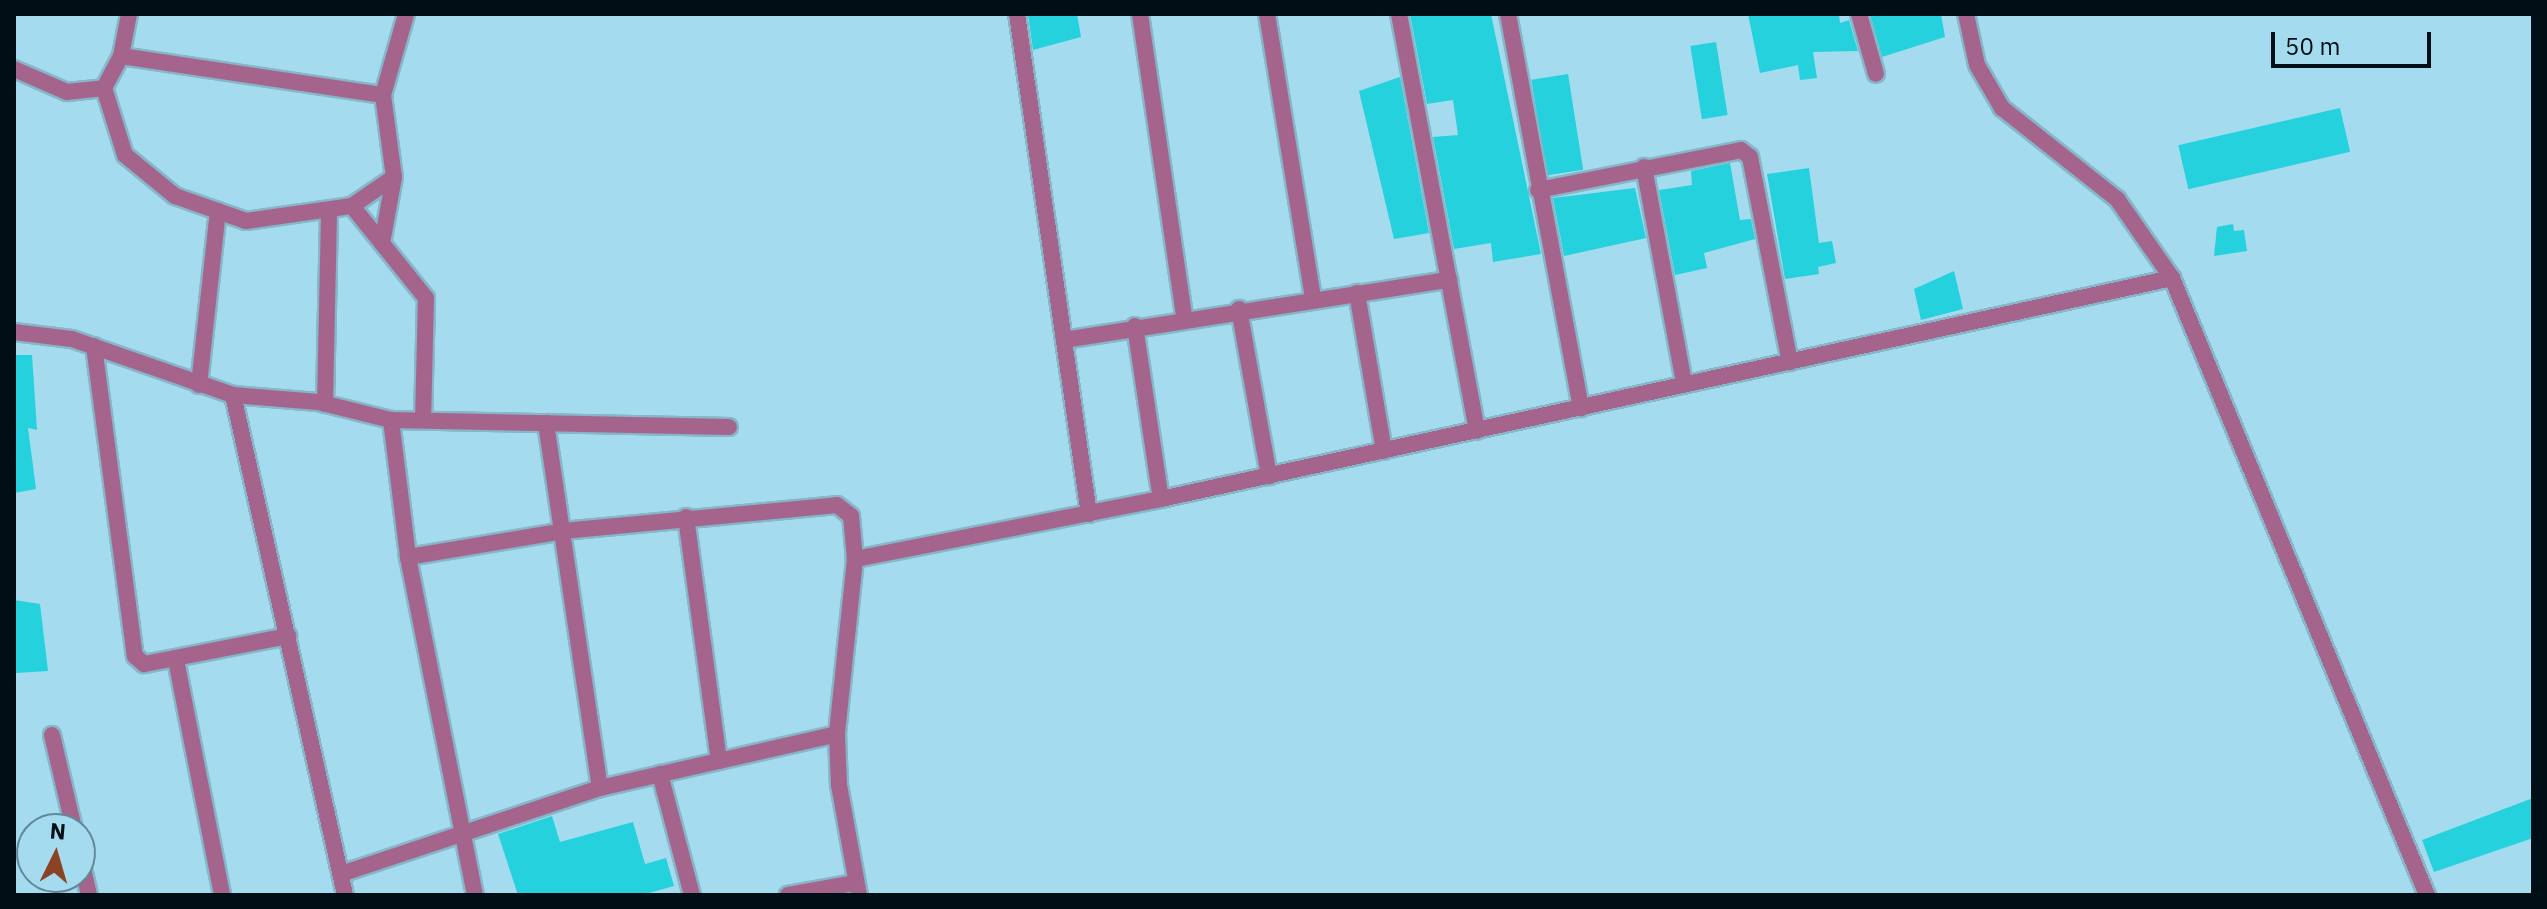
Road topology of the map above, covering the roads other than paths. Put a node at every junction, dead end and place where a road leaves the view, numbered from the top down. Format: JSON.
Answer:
{"nodes":[{"id":1,"x":129,"y":14,"type":"edge"},
{"id":2,"x":406,"y":14,"type":"edge"},
{"id":3,"x":1017,"y":14,"type":"edge"},
{"id":4,"x":1140,"y":14,"type":"edge"},
{"id":5,"x":1267,"y":14,"type":"edge"},
{"id":6,"x":1399,"y":14,"type":"edge"},
{"id":7,"x":1508,"y":14,"type":"edge"},
{"id":8,"x":1859,"y":14,"type":"edge"},
{"id":9,"x":1966,"y":14,"type":"edge"},
{"id":10,"x":121,"y":55,"type":"junction"},
{"id":11,"x":14,"y":69,"type":"edge"},
{"id":12,"x":1876,"y":74,"type":"dead end"},
{"id":13,"x":104,"y":88,"type":"junction"},
{"id":14,"x":383,"y":95,"type":"junction"},
{"id":15,"x":1644,"y":167,"type":"junction"},
{"id":16,"x":394,"y":177,"type":"junction"},
{"id":17,"x":1538,"y":190,"type":"junction"},
{"id":18,"x":352,"y":206,"type":"junction"},
{"id":19,"x":329,"y":210,"type":"junction"},
{"id":20,"x":218,"y":211,"type":"junction"},
{"id":21,"x":382,"y":243,"type":"junction"},
{"id":22,"x":2172,"y":278,"type":"junction"},
{"id":23,"x":1449,"y":280,"type":"junction"},
{"id":24,"x":1357,"y":293,"type":"junction"},
{"id":25,"x":1313,"y":298,"type":"junction"},
{"id":26,"x":1239,"y":309,"type":"junction"},
{"id":27,"x":1184,"y":317,"type":"junction"},
{"id":28,"x":1135,"y":326,"type":"junction"},
{"id":29,"x":14,"y":332,"type":"edge"},
{"id":30,"x":1064,"y":340,"type":"junction"},
{"id":31,"x":94,"y":346,"type":"junction"},
{"id":32,"x":1790,"y":362,"type":"junction"},
{"id":33,"x":1684,"y":383,"type":"junction"},
{"id":34,"x":199,"y":385,"type":"junction"},
{"id":35,"x":233,"y":395,"type":"junction"},
{"id":36,"x":325,"y":404,"type":"junction"},
{"id":37,"x":1581,"y":408,"type":"junction"},
{"id":38,"x":391,"y":420,"type":"junction"},
{"id":39,"x":423,"y":420,"type":"junction"},
{"id":40,"x":546,"y":423,"type":"junction"},
{"id":41,"x":729,"y":427,"type":"dead end"},
{"id":42,"x":1477,"y":431,"type":"junction"},
{"id":43,"x":1384,"y":451,"type":"junction"},
{"id":44,"x":1269,"y":476,"type":"junction"},
{"id":45,"x":1161,"y":499,"type":"junction"},
{"id":46,"x":1089,"y":514,"type":"junction"},
{"id":47,"x":686,"y":517,"type":"junction"},
{"id":48,"x":563,"y":531,"type":"junction"},
{"id":49,"x":408,"y":557,"type":"junction"},
{"id":50,"x":855,"y":559,"type":"junction"},
{"id":51,"x":288,"y":636,"type":"junction"},
{"id":52,"x":176,"y":660,"type":"junction"},
{"id":53,"x":837,"y":734,"type":"junction"},
{"id":54,"x":52,"y":735,"type":"dead end"},
{"id":55,"x":719,"y":761,"type":"junction"},
{"id":56,"x":660,"y":774,"type":"junction"},
{"id":57,"x":600,"y":788,"type":"junction"},
{"id":58,"x":70,"y":813,"type":"edge"},
{"id":59,"x":460,"y":837,"type":"junction"},
{"id":60,"x":341,"y":874,"type":"junction"},
{"id":61,"x":857,"y":889,"type":"edge"},
{"id":62,"x":222,"y":895,"type":"edge"},
{"id":63,"x":345,"y":895,"type":"edge"},
{"id":64,"x":475,"y":895,"type":"edge"},
{"id":65,"x":692,"y":895,"type":"edge"},
{"id":66,"x":788,"y":895,"type":"edge"},
{"id":67,"x":2427,"y":895,"type":"edge"}],
"edges":[{"from":1,"to":10,"type":"street"},
{"from":2,"to":14,"type":"street"},
{"from":3,"to":30,"type":"street"},
{"from":4,"to":27,"type":"street"},
{"from":5,"to":25,"type":"street"},
{"from":6,"to":23,"type":"street"},
{"from":7,"to":17,"type":"street"},
{"from":8,"to":12,"type":"street"},
{"from":9,"to":22,"type":"street"},
{"from":10,"to":13,"type":"street"},
{"from":10,"to":14,"type":"street"},
{"from":11,"to":13,"type":"street"},
{"from":13,"to":20,"type":"street"},
{"from":14,"to":16,"type":"street"},
{"from":15,"to":17,"type":"street"},
{"from":15,"to":32,"type":"street"},
{"from":15,"to":33,"type":"street"},
{"from":16,"to":18,"type":"street"},
{"from":16,"to":21,"type":"street"},
{"from":17,"to":37,"type":"street"},
{"from":18,"to":19,"type":"street"},
{"from":18,"to":21,"type":"street"},
{"from":19,"to":20,"type":"street"},
{"from":19,"to":36,"type":"street"},
{"from":20,"to":34,"type":"street"},
{"from":21,"to":39,"type":"street"},
{"from":22,"to":32,"type":"street"},
{"from":22,"to":67,"type":"street"},
{"from":23,"to":24,"type":"street"},
{"from":23,"to":42,"type":"street"},
{"from":24,"to":25,"type":"street"},
{"from":24,"to":43,"type":"street"},
{"from":25,"to":26,"type":"street"},
{"from":26,"to":27,"type":"street"},
{"from":26,"to":44,"type":"street"},
{"from":27,"to":28,"type":"street"},
{"from":28,"to":30,"type":"street"},
{"from":28,"to":45,"type":"street"},
{"from":29,"to":31,"type":"street"},
{"from":30,"to":46,"type":"street"},
{"from":31,"to":34,"type":"street"},
{"from":31,"to":52,"type":"street"},
{"from":32,"to":33,"type":"street"},
{"from":33,"to":37,"type":"street"},
{"from":34,"to":35,"type":"street"},
{"from":35,"to":36,"type":"street"},
{"from":35,"to":51,"type":"street"},
{"from":36,"to":38,"type":"street"},
{"from":37,"to":42,"type":"street"},
{"from":38,"to":39,"type":"street"},
{"from":38,"to":49,"type":"street"},
{"from":39,"to":40,"type":"street"},
{"from":40,"to":41,"type":"street"},
{"from":40,"to":48,"type":"street"},
{"from":42,"to":43,"type":"street"},
{"from":43,"to":44,"type":"street"},
{"from":44,"to":45,"type":"street"},
{"from":45,"to":46,"type":"street"},
{"from":46,"to":50,"type":"street"},
{"from":47,"to":48,"type":"street"},
{"from":47,"to":50,"type":"street"},
{"from":47,"to":55,"type":"street"},
{"from":48,"to":49,"type":"street"},
{"from":48,"to":57,"type":"street"},
{"from":49,"to":59,"type":"street"},
{"from":50,"to":53,"type":"street"},
{"from":51,"to":52,"type":"street"},
{"from":51,"to":60,"type":"street"},
{"from":52,"to":62,"type":"street"},
{"from":53,"to":55,"type":"street"},
{"from":53,"to":61,"type":"street"},
{"from":54,"to":58,"type":"street"},
{"from":55,"to":56,"type":"street"},
{"from":56,"to":57,"type":"street"},
{"from":56,"to":65,"type":"street"},
{"from":57,"to":59,"type":"street"},
{"from":59,"to":60,"type":"street"},
{"from":59,"to":64,"type":"street"},
{"from":60,"to":63,"type":"street"},
{"from":61,"to":66,"type":"street"}]}
